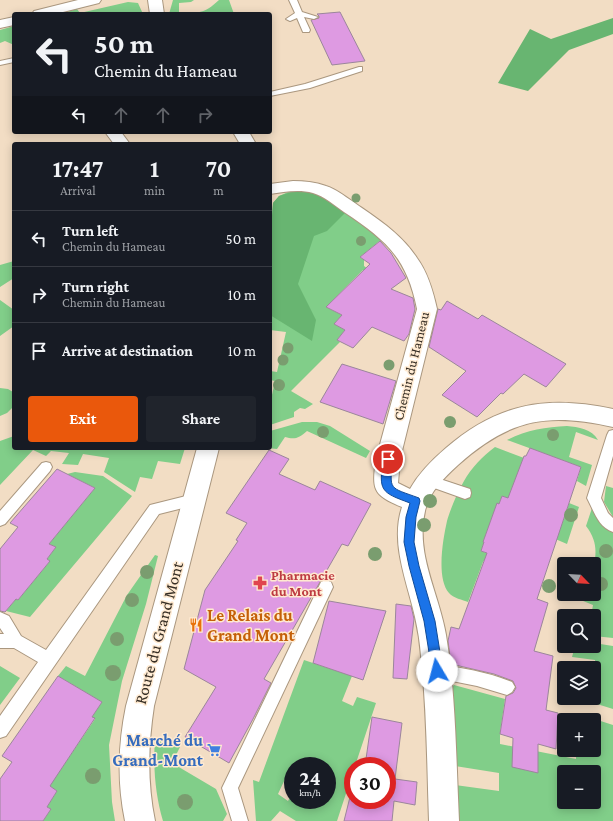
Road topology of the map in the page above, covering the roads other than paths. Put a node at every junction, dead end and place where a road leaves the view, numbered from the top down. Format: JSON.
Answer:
{"nodes":[{"id":1,"x":94,"y":0,"type":"edge"},
{"id":2,"x":156,"y":0,"type":"edge"},
{"id":3,"x":293,"y":0,"type":"edge"},
{"id":4,"x":47,"y":12,"type":"edge"},
{"id":5,"x":157,"y":12,"type":"edge"},
{"id":6,"x":299,"y":14,"type":"junction"},
{"id":7,"x":314,"y":17,"type":"dead end"},
{"id":8,"x":290,"y":19,"type":"dead end"},
{"id":9,"x":12,"y":21,"type":"edge"},
{"id":10,"x":0,"y":24,"type":"edge"},
{"id":11,"x":306,"y":30,"type":"dead end"},
{"id":12,"x":12,"y":60,"type":"edge"},
{"id":13,"x":2,"y":63,"type":"dead end"},
{"id":14,"x":359,"y":69,"type":"dead end"},
{"id":15,"x":272,"y":94,"type":"edge"},
{"id":16,"x":272,"y":189,"type":"edge"},
{"id":17,"x":613,"y":418,"type":"edge"},
{"id":18,"x":613,"y":435,"type":"edge"},
{"id":19,"x":207,"y":450,"type":"edge"},
{"id":20,"x":46,"y":467,"type":"dead end"},
{"id":21,"x":428,"y":480,"type":"junction"},
{"id":22,"x":464,"y":493,"type":"dead end"},
{"id":23,"x":194,"y":500,"type":"junction"},
{"id":24,"x":415,"y":501,"type":"junction"},
{"id":25,"x":0,"y":520,"type":"edge"},
{"id":26,"x":613,"y":526,"type":"edge"},
{"id":27,"x":326,"y":587,"type":"dead end"},
{"id":28,"x":0,"y":619,"type":"edge"},
{"id":29,"x":0,"y":641,"type":"edge"},
{"id":30,"x":16,"y":641,"type":"junction"},
{"id":31,"x":48,"y":660,"type":"junction"},
{"id":32,"x":437,"y":671,"type":"junction"},
{"id":33,"x":507,"y":687,"type":"dead end"},
{"id":34,"x":0,"y":730,"type":"edge"},
{"id":35,"x":140,"y":821,"type":"edge"},
{"id":36,"x":240,"y":821,"type":"edge"},
{"id":37,"x":444,"y":821,"type":"edge"}],
"edges":[{"from":1,"to":4,"type":"street"},
{"from":2,"to":5,"type":"street"},
{"from":3,"to":6,"type":"lane"},
{"from":6,"to":7,"type":"lane"},
{"from":6,"to":8,"type":"lane"},
{"from":6,"to":11,"type":"lane"},
{"from":9,"to":10,"type":"street"},
{"from":12,"to":13,"type":"lane"},
{"from":14,"to":15,"type":"lane"},
{"from":16,"to":24,"type":"street","name":"Chemin du Hameau"},
{"from":17,"to":21,"type":"street"},
{"from":18,"to":26,"type":"lane"},
{"from":19,"to":23,"type":"street","name":"Route du Grand Mont"},
{"from":20,"to":25,"type":"lane"},
{"from":21,"to":22,"type":"lane"},
{"from":21,"to":24,"type":"street"},
{"from":23,"to":31,"type":"lane"},
{"from":23,"to":35,"type":"street","name":"Route du Grand Mont"},
{"from":24,"to":32,"type":"street"},
{"from":27,"to":36,"type":"lane"},
{"from":28,"to":30,"type":"lane"},
{"from":29,"to":30,"type":"lane"},
{"from":30,"to":31,"type":"lane"},
{"from":31,"to":34,"type":"lane"},
{"from":32,"to":33,"type":"lane"},
{"from":32,"to":37,"type":"street"}]}
